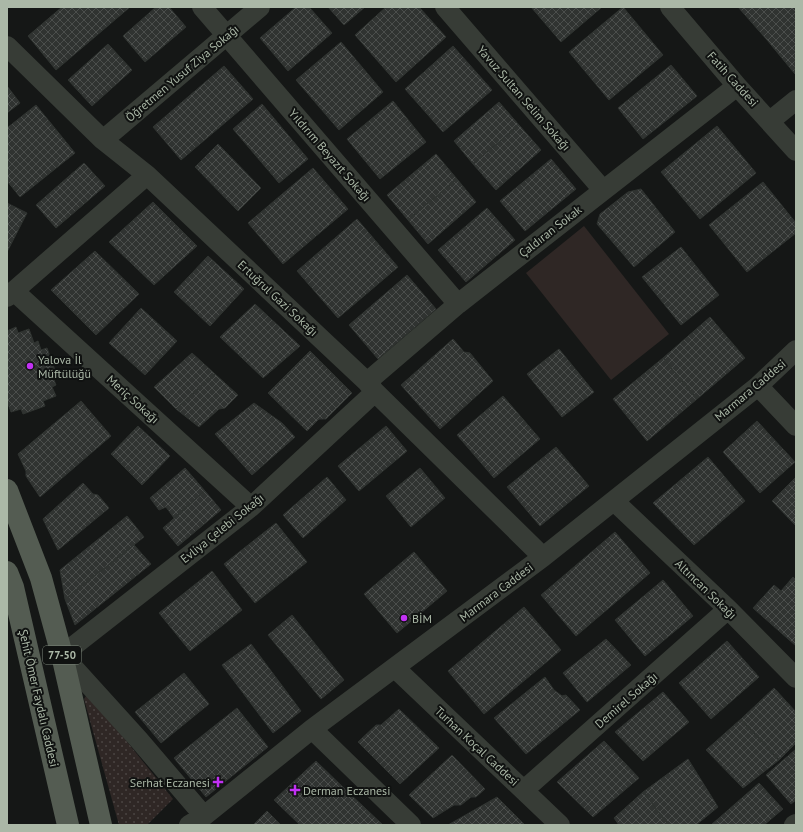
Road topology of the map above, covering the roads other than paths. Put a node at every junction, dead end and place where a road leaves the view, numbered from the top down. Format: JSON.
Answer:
{"nodes":[{"id":1,"x":202,"y":7,"type":"edge"},
{"id":2,"x":260,"y":7,"type":"edge"},
{"id":3,"x":445,"y":7,"type":"edge"},
{"id":4,"x":674,"y":8,"type":"edge"},
{"id":5,"x":227,"y":35,"type":"junction"},
{"id":6,"x":7,"y":46,"type":"edge"},
{"id":7,"x":737,"y":86,"type":"junction"},
{"id":8,"x":796,"y":100,"type":"edge"},
{"id":9,"x":770,"y":121,"type":"junction"},
{"id":10,"x":103,"y":140,"type":"junction"},
{"id":11,"x":796,"y":150,"type":"edge"},
{"id":12,"x":147,"y":174,"type":"junction"},
{"id":13,"x":603,"y":190,"type":"junction"},
{"id":14,"x":11,"y":294,"type":"edge"},
{"id":15,"x":458,"y":304,"type":"junction"},
{"id":16,"x":796,"y":350,"type":"edge"},
{"id":17,"x":758,"y":386,"type":"junction"},
{"id":18,"x":371,"y":387,"type":"junction"},
{"id":19,"x":796,"y":426,"type":"edge"},
{"id":20,"x":7,"y":490,"type":"edge"},
{"id":21,"x":614,"y":501,"type":"junction"},
{"id":22,"x":251,"y":507,"type":"junction"},
{"id":23,"x":543,"y":557,"type":"junction"},
{"id":24,"x":7,"y":572,"type":"edge"},
{"id":25,"x":728,"y":610,"type":"junction"},
{"id":26,"x":62,"y":655,"type":"junction"},
{"id":27,"x":395,"y":668,"type":"junction"},
{"id":28,"x":796,"y":678,"type":"edge"},
{"id":29,"x":312,"y":729,"type":"junction"},
{"id":30,"x":524,"y":790,"type":"junction"},
{"id":31,"x":197,"y":821,"type":"edge"},
{"id":32,"x":68,"y":825,"type":"edge"},
{"id":33,"x":101,"y":825,"type":"edge"},
{"id":34,"x":411,"y":825,"type":"edge"},
{"id":35,"x":560,"y":825,"type":"edge"}],
"edges":[{"from":1,"to":5,"type":"street","name":"Yıldırım Beyazıt Sokağı"},
{"from":2,"to":5,"type":"street","name":"Öğretmen Yusuf Ziya Sokağı"},
{"from":3,"to":13,"type":"street","name":"Yavuz Sultan Selim Sokağı"},
{"from":4,"to":7,"type":"street","name":"Fatih Caddesi"},
{"from":5,"to":10,"type":"street","name":"Öğretmen Yusuf Ziya Sokağı"},
{"from":5,"to":15,"type":"street","name":"Yıldırım Beyazıt Sokağı"},
{"from":6,"to":10,"type":"street","name":"Ertuğrul Gazi Sokağı"},
{"from":7,"to":9,"type":"street","name":"Fatih Caddesi"},
{"from":7,"to":13,"type":"street","name":"Çaldıran Sokak"},
{"from":8,"to":9,"type":"street"},
{"from":9,"to":11,"type":"street","name":"Fatih Caddesi"},
{"from":10,"to":12,"type":"street","name":"Ertuğrul Gazi Sokağı"},
{"from":12,"to":14,"type":"street"},
{"from":12,"to":18,"type":"street","name":"Ertuğrul Gazi Sokağı"},
{"from":13,"to":15,"type":"street","name":"Çaldıran Sokak"},
{"from":14,"to":22,"type":"street","name":"Meriç Sokağı"},
{"from":15,"to":18,"type":"street","name":"Çaldıran Sokak"},
{"from":16,"to":17,"type":"street","name":"Marmara Caddesi"},
{"from":17,"to":19,"type":"street"},
{"from":17,"to":21,"type":"street","name":"Marmara Caddesi"},
{"from":18,"to":22,"type":"street","name":"Evliya Çelebi Sokağı"},
{"from":18,"to":23,"type":"street","name":"Ertuğrul Gazi Sokağı"},
{"from":20,"to":26,"type":"main road","number":"77-50"},
{"from":21,"to":23,"type":"street","name":"Marmara Caddesi"},
{"from":21,"to":25,"type":"street","name":"Altıncan Sokağı"},
{"from":22,"to":26,"type":"street","name":"Evliya Çelebi Sokağı"},
{"from":23,"to":27,"type":"street","name":"Marmara Caddesi"},
{"from":24,"to":32,"type":"main road","name":"Şehit Ömer Faydalı Caddesi","number":"77-50"},
{"from":25,"to":28,"type":"street","name":"Altıncan Sokağı"},
{"from":25,"to":30,"type":"street","name":"Demirel Sokağı"},
{"from":26,"to":31,"type":"street"},
{"from":26,"to":33,"type":"main road","number":"77-50"},
{"from":27,"to":29,"type":"street","name":"Marmara Caddesi"},
{"from":27,"to":30,"type":"street","name":"Turhan Koçal Caddesi"},
{"from":29,"to":31,"type":"street","name":"Marmara Caddesi"},
{"from":29,"to":34,"type":"street"},
{"from":30,"to":35,"type":"street","name":"Turhan Koçal Caddesi"}]}
